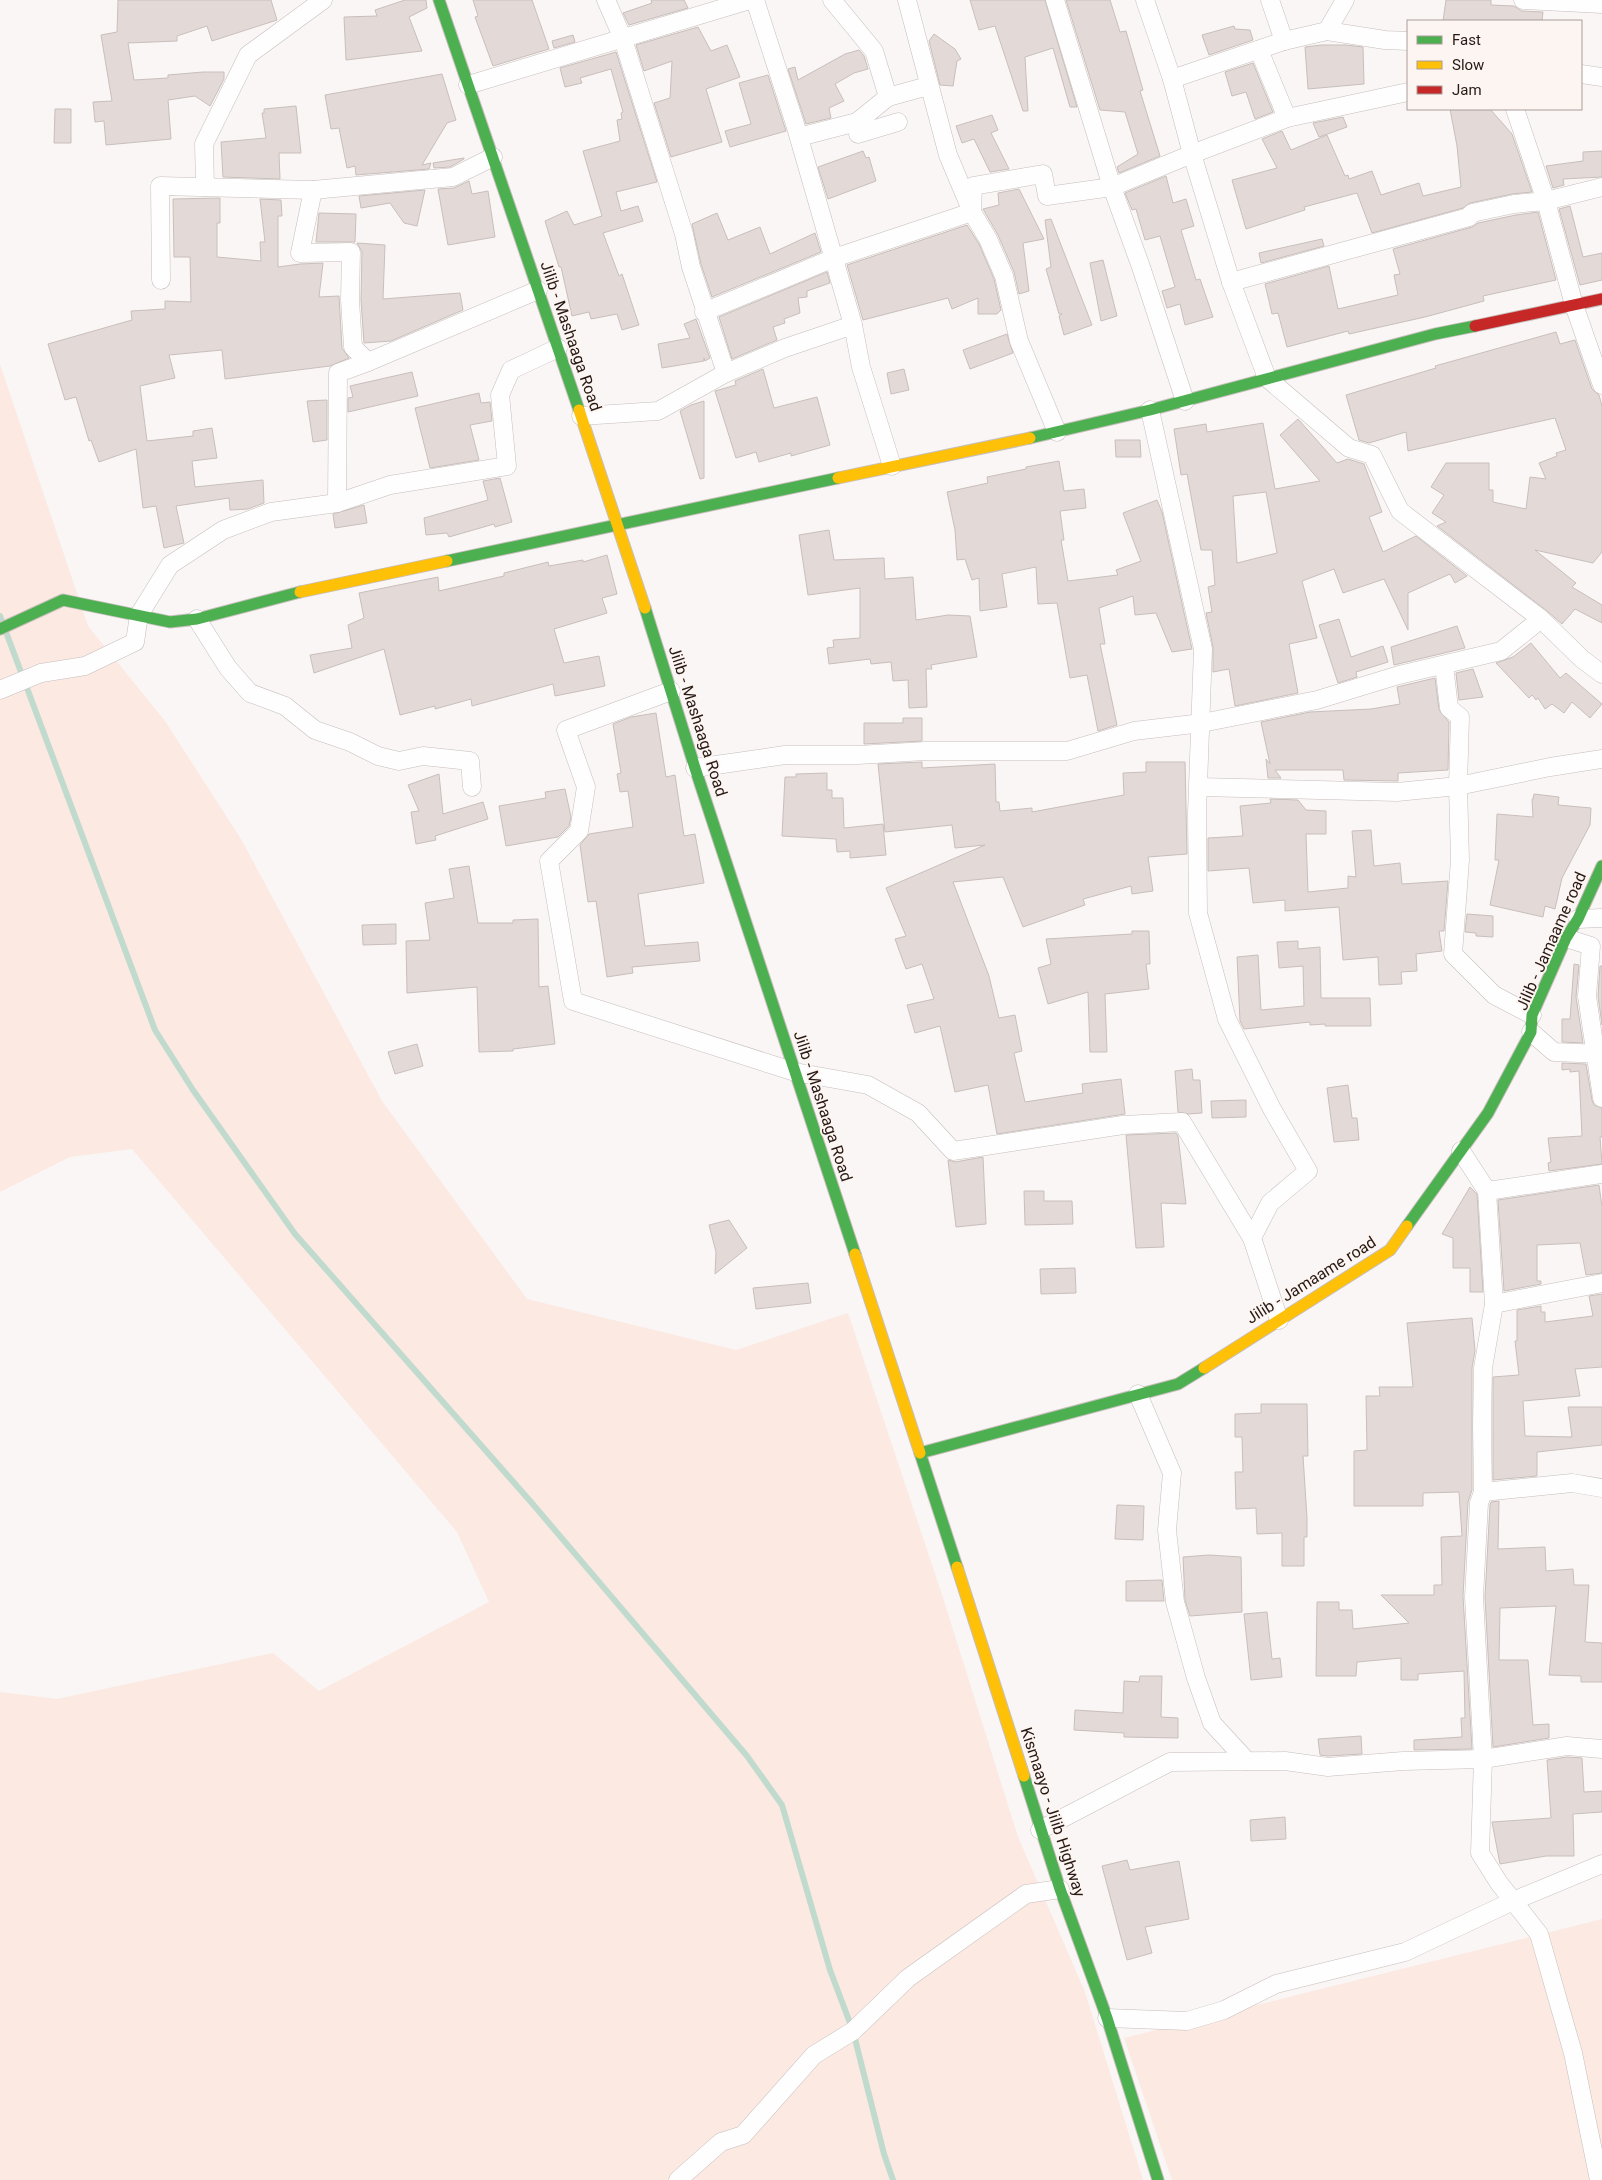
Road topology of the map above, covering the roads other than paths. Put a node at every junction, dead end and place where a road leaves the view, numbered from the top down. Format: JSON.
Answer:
{"nodes":[{"id":1,"x":322,"y":0,"type":"edge"},
{"id":2,"x":439,"y":0,"type":"edge"},
{"id":3,"x":606,"y":0,"type":"edge"},
{"id":4,"x":750,"y":0,"type":"edge"},
{"id":5,"x":755,"y":0,"type":"edge"},
{"id":6,"x":832,"y":0,"type":"edge"},
{"id":7,"x":907,"y":0,"type":"edge"},
{"id":8,"x":1054,"y":0,"type":"edge"},
{"id":9,"x":1145,"y":0,"type":"edge"},
{"id":10,"x":1270,"y":0,"type":"edge"},
{"id":11,"x":1345,"y":0,"type":"edge"},
{"id":12,"x":1522,"y":0,"type":"edge"},
{"id":13,"x":1602,"y":4,"type":"edge"},
{"id":14,"x":1327,"y":31,"type":"junction"},
{"id":15,"x":624,"y":39,"type":"junction"},
{"id":16,"x":1284,"y":41,"type":"junction"},
{"id":17,"x":1407,"y":41,"type":"edge"},
{"id":18,"x":1259,"y":50,"type":"junction"},
{"id":19,"x":1582,"y":74,"type":"edge"},
{"id":20,"x":1602,"y":77,"type":"edge"},
{"id":21,"x":1172,"y":79,"type":"junction"},
{"id":22,"x":468,"y":85,"type":"junction"},
{"id":23,"x":928,"y":86,"type":"junction"},
{"id":24,"x":1407,"y":92,"type":"edge"},
{"id":25,"x":888,"y":97,"type":"junction"},
{"id":26,"x":1515,"y":110,"type":"edge"},
{"id":27,"x":1287,"y":118,"type":"junction"},
{"id":28,"x":857,"y":122,"type":"junction"},
{"id":29,"x":898,"y":122,"type":"dead end"},
{"id":30,"x":799,"y":137,"type":"junction"},
{"id":31,"x":1192,"y":154,"type":"junction"},
{"id":32,"x":493,"y":157,"type":"junction"},
{"id":33,"x":1112,"y":186,"type":"junction"},
{"id":34,"x":205,"y":187,"type":"junction"},
{"id":35,"x":1602,"y":187,"type":"edge"},
{"id":36,"x":313,"y":190,"type":"junction"},
{"id":37,"x":1546,"y":201,"type":"junction"},
{"id":38,"x":972,"y":212,"type":"junction"},
{"id":39,"x":834,"y":258,"type":"junction"},
{"id":40,"x":161,"y":280,"type":"dead end"},
{"id":41,"x":1232,"y":282,"type":"junction"},
{"id":42,"x":538,"y":290,"type":"junction"},
{"id":43,"x":1602,"y":299,"type":"edge"},
{"id":44,"x":1574,"y":305,"type":"junction"},
{"id":45,"x":704,"y":312,"type":"junction"},
{"id":46,"x":853,"y":325,"type":"junction"},
{"id":47,"x":558,"y":348,"type":"junction"},
{"id":48,"x":368,"y":362,"type":"junction"},
{"id":49,"x":726,"y":373,"type":"junction"},
{"id":50,"x":1267,"y":378,"type":"junction"},
{"id":51,"x":1602,"y":384,"type":"edge"},
{"id":52,"x":1185,"y":401,"type":"junction"},
{"id":53,"x":1150,"y":410,"type":"junction"},
{"id":54,"x":581,"y":416,"type":"junction"},
{"id":55,"x":1057,"y":432,"type":"junction"},
{"id":56,"x":892,"y":466,"type":"junction"},
{"id":57,"x":337,"y":503,"type":"junction"},
{"id":58,"x":618,"y":526,"type":"junction"},
{"id":59,"x":139,"y":615,"type":"junction"},
{"id":60,"x":197,"y":619,"type":"junction"},
{"id":61,"x":1541,"y":619,"type":"junction"},
{"id":62,"x":0,"y":629,"type":"edge"},
{"id":63,"x":1444,"y":665,"type":"junction"},
{"id":64,"x":1602,"y":674,"type":"edge"},
{"id":65,"x":0,"y":689,"type":"edge"},
{"id":66,"x":671,"y":691,"type":"junction"},
{"id":67,"x":1202,"y":723,"type":"junction"},
{"id":68,"x":1602,"y":759,"type":"edge"},
{"id":69,"x":695,"y":768,"type":"junction"},
{"id":70,"x":1458,"y":786,"type":"junction"},
{"id":71,"x":472,"y":787,"type":"dead end"},
{"id":72,"x":1199,"y":787,"type":"junction"},
{"id":73,"x":1602,"y":866,"type":"edge"},
{"id":74,"x":1602,"y":918,"type":"edge"},
{"id":75,"x":1578,"y":919,"type":"junction"},
{"id":76,"x":1566,"y":938,"type":"junction"},
{"id":77,"x":1532,"y":1024,"type":"junction"},
{"id":78,"x":1598,"y":1054,"type":"edge"},
{"id":79,"x":795,"y":1072,"type":"junction"},
{"id":80,"x":1602,"y":1098,"type":"edge"},
{"id":81,"x":1461,"y":1151,"type":"junction"},
{"id":82,"x":1602,"y":1174,"type":"edge"},
{"id":83,"x":1487,"y":1191,"type":"junction"},
{"id":84,"x":1252,"y":1238,"type":"junction"},
{"id":85,"x":1602,"y":1283,"type":"edge"},
{"id":86,"x":1494,"y":1304,"type":"junction"},
{"id":87,"x":1279,"y":1320,"type":"junction"},
{"id":88,"x":1138,"y":1394,"type":"junction"},
{"id":89,"x":920,"y":1453,"type":"junction"},
{"id":90,"x":1602,"y":1488,"type":"edge"},
{"id":91,"x":1483,"y":1492,"type":"junction"},
{"id":92,"x":1602,"y":1749,"type":"edge"},
{"id":93,"x":1483,"y":1759,"type":"junction"},
{"id":94,"x":1247,"y":1760,"type":"junction"},
{"id":95,"x":1040,"y":1830,"type":"junction"},
{"id":96,"x":1602,"y":1864,"type":"edge"},
{"id":97,"x":1060,"y":1889,"type":"junction"},
{"id":98,"x":1513,"y":1901,"type":"junction"},
{"id":99,"x":1107,"y":2018,"type":"junction"},
{"id":100,"x":678,"y":2180,"type":"edge"},
{"id":101,"x":1158,"y":2180,"type":"edge"},
{"id":102,"x":1599,"y":2180,"type":"edge"}],
"edges":[{"from":1,"to":34,"type":"street"},
{"from":2,"to":22,"type":"main road","name":"Jilib - Mashaaga Road"},
{"from":3,"to":15,"type":"street"},
{"from":4,"to":15,"type":"street"},
{"from":5,"to":30,"type":"street"},
{"from":6,"to":25,"type":"street"},
{"from":7,"to":23,"type":"street"},
{"from":8,"to":33,"type":"street"},
{"from":9,"to":21,"type":"street"},
{"from":10,"to":16,"type":"street"},
{"from":11,"to":14,"type":"street"},
{"from":12,"to":13,"type":"street"},
{"from":14,"to":16,"type":"street"},
{"from":14,"to":17,"type":"street"},
{"from":15,"to":22,"type":"street"},
{"from":15,"to":45,"type":"street"},
{"from":16,"to":18,"type":"street"},
{"from":18,"to":21,"type":"street"},
{"from":18,"to":27,"type":"street"},
{"from":19,"to":20,"type":"street"},
{"from":21,"to":31,"type":"street"},
{"from":22,"to":32,"type":"main road","name":"Jilib - Mashaaga Road"},
{"from":23,"to":25,"type":"street"},
{"from":23,"to":38,"type":"street"},
{"from":24,"to":27,"type":"street"},
{"from":25,"to":28,"type":"street"},
{"from":26,"to":37,"type":"street"},
{"from":27,"to":31,"type":"street"},
{"from":28,"to":29,"type":"street"},
{"from":28,"to":30,"type":"street"},
{"from":30,"to":39,"type":"street"},
{"from":31,"to":33,"type":"street"},
{"from":31,"to":41,"type":"street"},
{"from":32,"to":36,"type":"street"},
{"from":32,"to":42,"type":"main road","name":"Jilib - Mashaaga Road"},
{"from":33,"to":38,"type":"street"},
{"from":33,"to":52,"type":"street"},
{"from":34,"to":36,"type":"street"},
{"from":34,"to":40,"type":"street"},
{"from":35,"to":37,"type":"street"},
{"from":36,"to":48,"type":"street"},
{"from":37,"to":41,"type":"street"},
{"from":37,"to":44,"type":"street"},
{"from":38,"to":39,"type":"street"},
{"from":38,"to":55,"type":"street"},
{"from":39,"to":45,"type":"street"},
{"from":39,"to":46,"type":"street"},
{"from":41,"to":50,"type":"street"},
{"from":42,"to":47,"type":"main road","name":"Jilib - Mashaaga Road"},
{"from":42,"to":48,"type":"street"},
{"from":43,"to":44,"type":"main road"},
{"from":44,"to":50,"type":"main road"},
{"from":44,"to":51,"type":"street"},
{"from":45,"to":49,"type":"street"},
{"from":46,"to":49,"type":"street"},
{"from":46,"to":56,"type":"street"},
{"from":47,"to":54,"type":"main road","name":"Jilib - Mashaaga Road"},
{"from":47,"to":57,"type":"street"},
{"from":48,"to":57,"type":"street"},
{"from":49,"to":54,"type":"street"},
{"from":50,"to":52,"type":"main road"},
{"from":50,"to":61,"type":"street"},
{"from":52,"to":53,"type":"main road"},
{"from":53,"to":55,"type":"main road"},
{"from":53,"to":67,"type":"street"},
{"from":54,"to":58,"type":"main road","name":"Jilib - Mashaaga Road"},
{"from":55,"to":56,"type":"main road"},
{"from":56,"to":58,"type":"main road"},
{"from":57,"to":59,"type":"street"},
{"from":58,"to":60,"type":"main road"},
{"from":58,"to":66,"type":"main road","name":"Jilib - Mashaaga Road"},
{"from":59,"to":60,"type":"main road"},
{"from":59,"to":62,"type":"main road"},
{"from":59,"to":65,"type":"street"},
{"from":60,"to":71,"type":"street"},
{"from":61,"to":63,"type":"street"},
{"from":61,"to":64,"type":"street"},
{"from":63,"to":67,"type":"street"},
{"from":63,"to":70,"type":"street"},
{"from":66,"to":69,"type":"main road","name":"Jilib - Mashaaga Road"},
{"from":66,"to":79,"type":"street"},
{"from":67,"to":69,"type":"street"},
{"from":67,"to":72,"type":"street"},
{"from":68,"to":70,"type":"street"},
{"from":69,"to":79,"type":"main road","name":"Jilib - Mashaaga Road"},
{"from":70,"to":72,"type":"street"},
{"from":70,"to":77,"type":"street"},
{"from":72,"to":84,"type":"street"},
{"from":73,"to":75,"type":"main road","name":"Jilib - Jamaame road"},
{"from":74,"to":75,"type":"street"},
{"from":75,"to":76,"type":"main road","name":"Jilib - Jamaame road"},
{"from":76,"to":77,"type":"main road","name":"Jilib - Jamaame road"},
{"from":76,"to":78,"type":"street"},
{"from":77,"to":78,"type":"street"},
{"from":77,"to":81,"type":"main road","name":"Jilib - Jamaame road"},
{"from":78,"to":80,"type":"street"},
{"from":79,"to":84,"type":"street"},
{"from":79,"to":89,"type":"main road","name":"Jilib - Mashaaga Road"},
{"from":81,"to":83,"type":"street"},
{"from":81,"to":87,"type":"main road","name":"Jilib - Jamaame road"},
{"from":82,"to":83,"type":"street"},
{"from":83,"to":86,"type":"street"},
{"from":84,"to":87,"type":"street"},
{"from":85,"to":86,"type":"street"},
{"from":86,"to":91,"type":"street"},
{"from":87,"to":88,"type":"main road","name":"Jilib - Jamaame road"},
{"from":88,"to":89,"type":"main road","name":"Jilib - Jamaame road"},
{"from":88,"to":94,"type":"street"},
{"from":89,"to":95,"type":"main road","name":"Kismaayo - Jilib Highway"},
{"from":90,"to":91,"type":"street"},
{"from":91,"to":93,"type":"street"},
{"from":92,"to":93,"type":"street"},
{"from":93,"to":94,"type":"street"},
{"from":93,"to":98,"type":"street"},
{"from":94,"to":95,"type":"street"},
{"from":95,"to":97,"type":"main road","name":"Kismaayo - Jilib Highway"},
{"from":96,"to":98,"type":"street"},
{"from":97,"to":99,"type":"main road","name":"Kismaayo - Jilib Highway"},
{"from":97,"to":100,"type":"street"},
{"from":98,"to":99,"type":"street"},
{"from":98,"to":102,"type":"street"},
{"from":99,"to":101,"type":"main road","name":"Kismaayo - Jilib Highway"}]}
